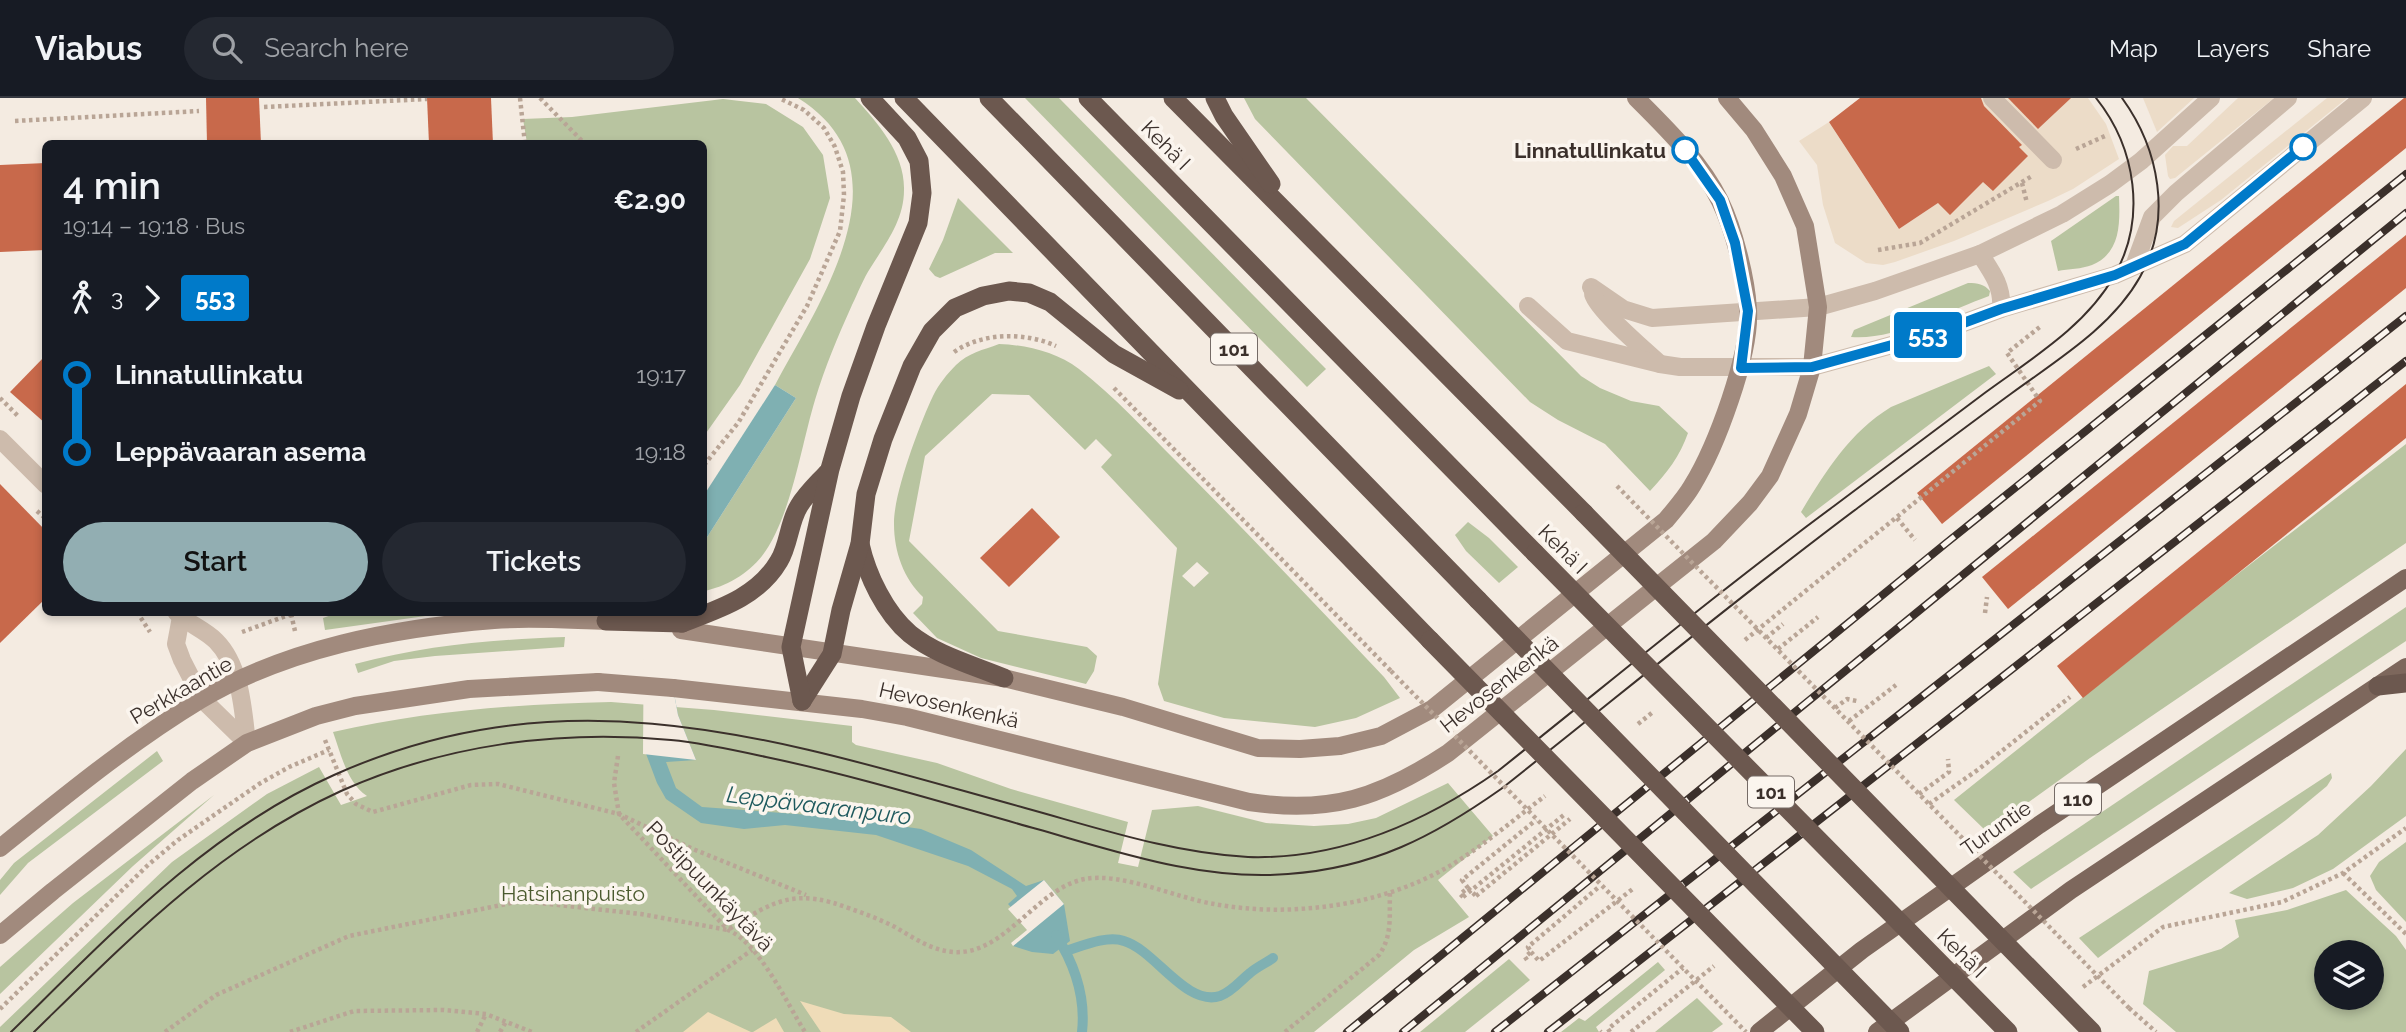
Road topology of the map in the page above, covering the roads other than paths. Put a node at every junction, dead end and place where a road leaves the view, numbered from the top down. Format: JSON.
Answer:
{"nodes":[{"id":1,"x":870,"y":98,"type":"edge"},
{"id":2,"x":904,"y":98,"type":"edge"},
{"id":3,"x":989,"y":98,"type":"edge"},
{"id":4,"x":1088,"y":98,"type":"edge"},
{"id":5,"x":1173,"y":98,"type":"edge"},
{"id":6,"x":1215,"y":98,"type":"edge"},
{"id":7,"x":1636,"y":98,"type":"edge"},
{"id":8,"x":1727,"y":98,"type":"edge"},
{"id":9,"x":1992,"y":98,"type":"edge"},
{"id":10,"x":2211,"y":98,"type":"edge"},
{"id":11,"x":2287,"y":98,"type":"edge"},
{"id":12,"x":2363,"y":98,"type":"edge"},
{"id":13,"x":2053,"y":160,"type":"road end"},
{"id":14,"x":1299,"y":225,"type":"junction"},
{"id":15,"x":1980,"y":254,"type":"junction"},
{"id":16,"x":2134,"y":266,"type":"junction"},
{"id":17,"x":1528,"y":306,"type":"dead end"},
{"id":18,"x":1818,"y":307,"type":"junction"},
{"id":19,"x":2001,"y":309,"type":"junction"},
{"id":20,"x":1748,"y":311,"type":"junction"},
{"id":21,"x":1660,"y":364,"type":"junction"},
{"id":22,"x":1812,"y":367,"type":"junction"},
{"id":23,"x":1741,"y":368,"type":"junction"},
{"id":24,"x":1195,"y":399,"type":"junction"},
{"id":25,"x":0,"y":439,"type":"edge"},
{"id":26,"x":830,"y":469,"type":"junction"},
{"id":27,"x":42,"y":481,"type":"edge"},
{"id":28,"x":860,"y":544,"type":"junction"},
{"id":29,"x":2406,"y":578,"type":"edge"},
{"id":30,"x":707,"y":615,"type":"edge"},
{"id":31,"x":181,"y":616,"type":"edge"},
{"id":32,"x":184,"y":616,"type":"edge"},
{"id":33,"x":705,"y":616,"type":"edge"},
{"id":34,"x":606,"y":621,"type":"joint"},
{"id":35,"x":681,"y":627,"type":"junction"},
{"id":36,"x":791,"y":646,"type":"junction"},
{"id":37,"x":832,"y":654,"type":"junction"},
{"id":38,"x":2406,"y":667,"type":"edge"},
{"id":39,"x":1004,"y":678,"type":"junction"},
{"id":40,"x":238,"y":681,"type":"junction"},
{"id":41,"x":2406,"y":683,"type":"edge"},
{"id":42,"x":2378,"y":686,"type":"junction"},
{"id":43,"x":202,"y":699,"type":"junction"},
{"id":44,"x":802,"y":701,"type":"junction"},
{"id":45,"x":247,"y":743,"type":"junction"},
{"id":46,"x":0,"y":848,"type":"edge"},
{"id":47,"x":0,"y":935,"type":"edge"},
{"id":48,"x":1759,"y":1032,"type":"edge"},
{"id":49,"x":1815,"y":1032,"type":"edge"},
{"id":50,"x":1877,"y":1032,"type":"edge"},
{"id":51,"x":1900,"y":1032,"type":"edge"},
{"id":52,"x":2008,"y":1032,"type":"edge"},
{"id":53,"x":2092,"y":1032,"type":"edge"}],
"edges":[{"from":1,"to":26,"type":"highway"},
{"from":2,"to":24,"type":"highway"},
{"from":3,"to":51,"type":"highway","number":"101","bridge":true},
{"from":4,"to":52,"type":"highway","name":"Kehä I","number":"101","bridge":true},
{"from":5,"to":14,"type":"highway"},
{"from":6,"to":14,"type":"highway"},
{"from":7,"to":20,"type":"main road","name":"Hevosenkenkä"},
{"from":8,"to":18,"type":"main road","name":"Hevosenkenkä"},
{"from":9,"to":13,"type":"street"},
{"from":10,"to":15,"type":"street"},
{"from":11,"to":16,"type":"street"},
{"from":12,"to":16,"type":"street"},
{"from":14,"to":53,"type":"highway","bridge":true},
{"from":15,"to":18,"type":"street"},
{"from":15,"to":19,"type":"street"},
{"from":16,"to":19,"type":"street"},
{"from":17,"to":21,"type":"street"},
{"from":18,"to":20,"type":"street"},
{"from":18,"to":22,"type":"main road","name":"Hevosenkenkä"},
{"from":19,"to":22,"type":"street"},
{"from":20,"to":21,"type":"street"},
{"from":20,"to":23,"type":"main road","name":"Hevosenkenkä"},
{"from":21,"to":23,"type":"street"},
{"from":22,"to":23,"type":"street"},
{"from":22,"to":44,"type":"main road","name":"Hevosenkenkä"},
{"from":23,"to":39,"type":"main road","name":"Hevosenkenkä"},
{"from":24,"to":28,"type":"highway"},
{"from":24,"to":49,"type":"highway","bridge":true},
{"from":25,"to":27,"type":"street"},
{"from":26,"to":30,"type":"highway"},
{"from":26,"to":36,"type":"highway"},
{"from":28,"to":37,"type":"highway"},
{"from":28,"to":39,"type":"highway"},
{"from":29,"to":48,"type":"main road","name":"Turuntie","number":"110"},
{"from":31,"to":43,"type":"street"},
{"from":32,"to":40,"type":"street"},
{"from":33,"to":35,"type":"highway"},
{"from":34,"to":35,"type":"highway","bridge":true},
{"from":34,"to":40,"type":"main road","name":"Perkkaantie"},
{"from":35,"to":36,"type":"main road"},
{"from":36,"to":37,"type":"main road"},
{"from":36,"to":44,"type":"highway"},
{"from":37,"to":39,"type":"main road","name":"Hevosenkenkä"},
{"from":37,"to":44,"type":"highway"},
{"from":38,"to":42,"type":"main road"},
{"from":40,"to":43,"type":"main road","name":"Perkkaantie"},
{"from":40,"to":45,"type":"street"},
{"from":41,"to":42,"type":"highway"},
{"from":42,"to":50,"type":"main road"},
{"from":43,"to":45,"type":"street"},
{"from":43,"to":46,"type":"main road","name":"Perkkaantie"},
{"from":44,"to":45,"type":"main road","bridge":true},
{"from":45,"to":47,"type":"main road"}]}
